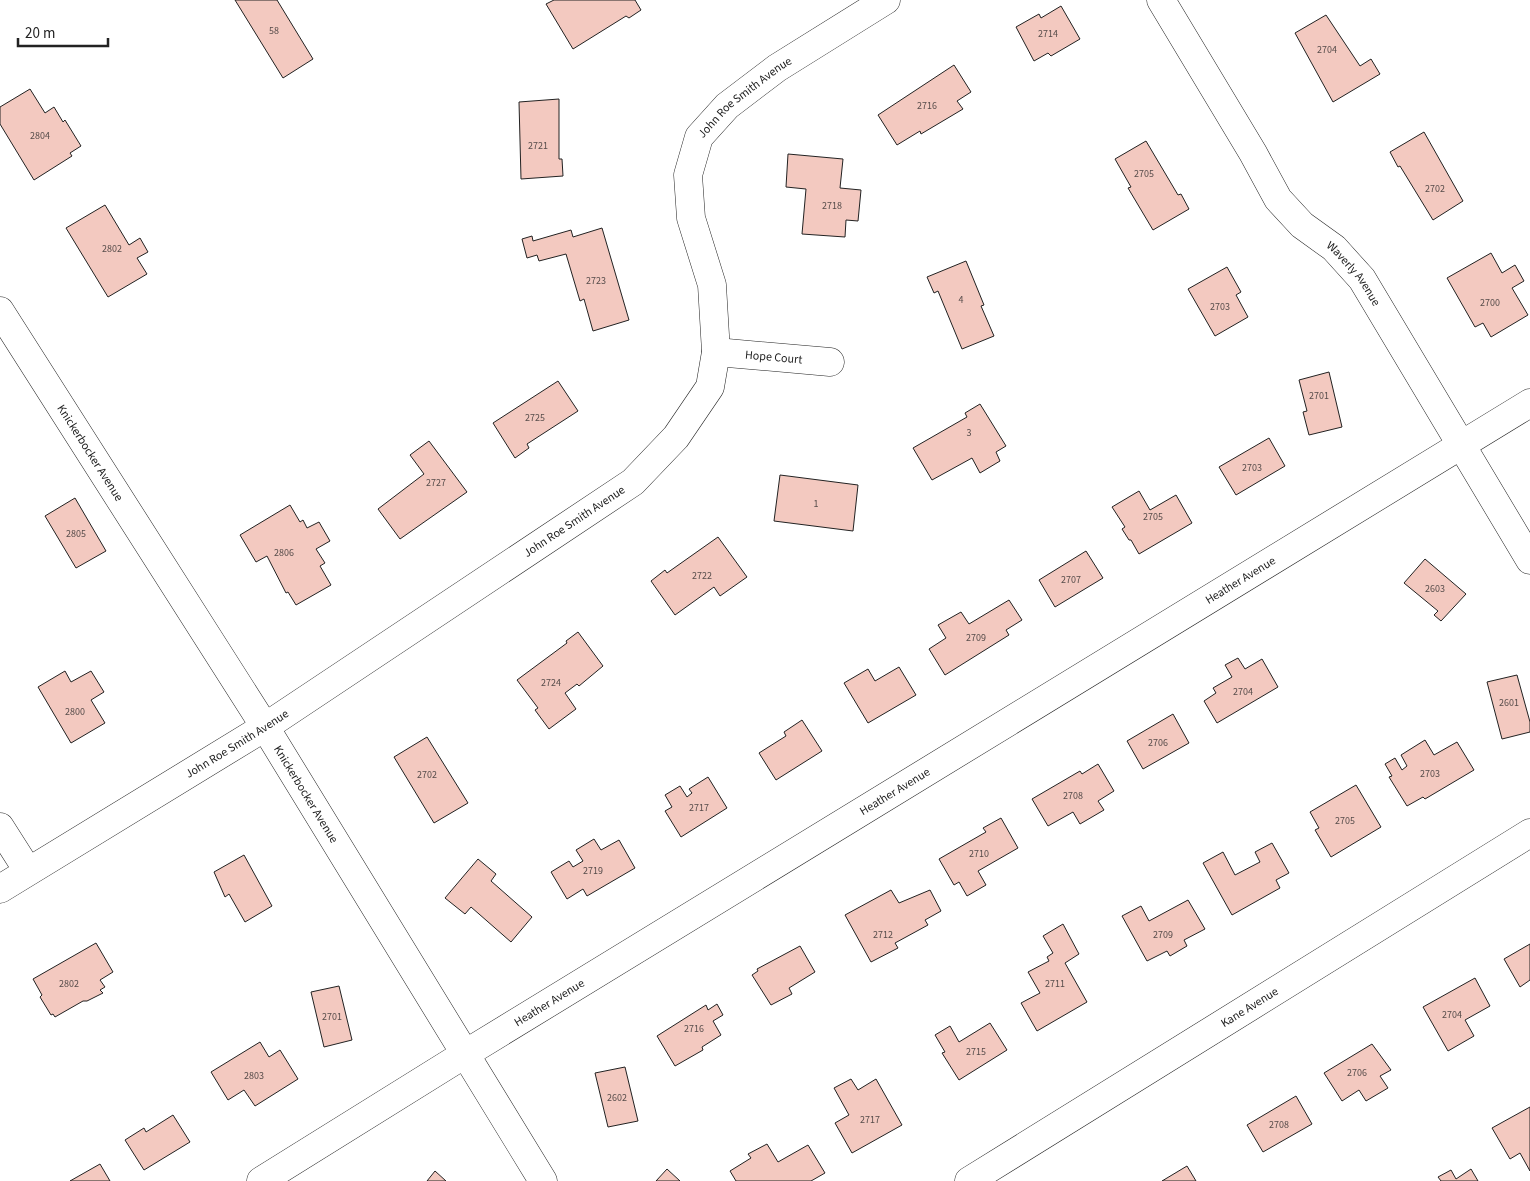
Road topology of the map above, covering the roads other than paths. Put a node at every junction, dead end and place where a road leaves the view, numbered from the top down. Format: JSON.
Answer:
{"nodes":[{"id":1,"x":1161,"y":0,"type":"edge"},
{"id":2,"x":869,"y":4,"type":"edge"},
{"id":3,"x":0,"y":311,"type":"edge"},
{"id":4,"x":716,"y":352,"type":"junction"},
{"id":5,"x":830,"y":362,"type":"dead end"},
{"id":6,"x":1530,"y":403,"type":"edge"},
{"id":7,"x":1462,"y":445,"type":"junction"},
{"id":8,"x":1530,"y":560,"type":"edge"},
{"id":9,"x":265,"y":728,"type":"junction"},
{"id":10,"x":0,"y":827,"type":"edge"},
{"id":11,"x":1530,"y":833,"type":"edge"},
{"id":12,"x":28,"y":871,"type":"junction"},
{"id":13,"x":0,"y":889,"type":"edge"},
{"id":14,"x":465,"y":1054,"type":"junction"},
{"id":15,"x":261,"y":1181,"type":"edge"},
{"id":16,"x":543,"y":1181,"type":"edge"},
{"id":17,"x":969,"y":1181,"type":"edge"}],
"edges":[{"from":1,"to":7,"type":"street","name":"Waverly Avenue"},
{"from":2,"to":4,"type":"street","name":"John Roe Smith Avenue"},
{"from":3,"to":9,"type":"street","name":"Knickerbocker Avenue"},
{"from":4,"to":5,"type":"street","name":"Hope Court"},
{"from":4,"to":9,"type":"street","name":"John Roe Smith Avenue"},
{"from":6,"to":7,"type":"street","name":"Heather Avenue"},
{"from":7,"to":8,"type":"street","name":"Waverly Avenue"},
{"from":7,"to":14,"type":"street","name":"Heather Avenue"},
{"from":9,"to":12,"type":"street","name":"John Roe Smith Avenue"},
{"from":9,"to":14,"type":"street","name":"Knickerbocker Avenue"},
{"from":10,"to":12,"type":"street"},
{"from":11,"to":17,"type":"street","name":"Kane Avenue"},
{"from":12,"to":13,"type":"street","name":"John Roe Smith Avenue"},
{"from":14,"to":15,"type":"street","name":"Heather Avenue"},
{"from":14,"to":16,"type":"street","name":"Knickerbocker Avenue"}]}
